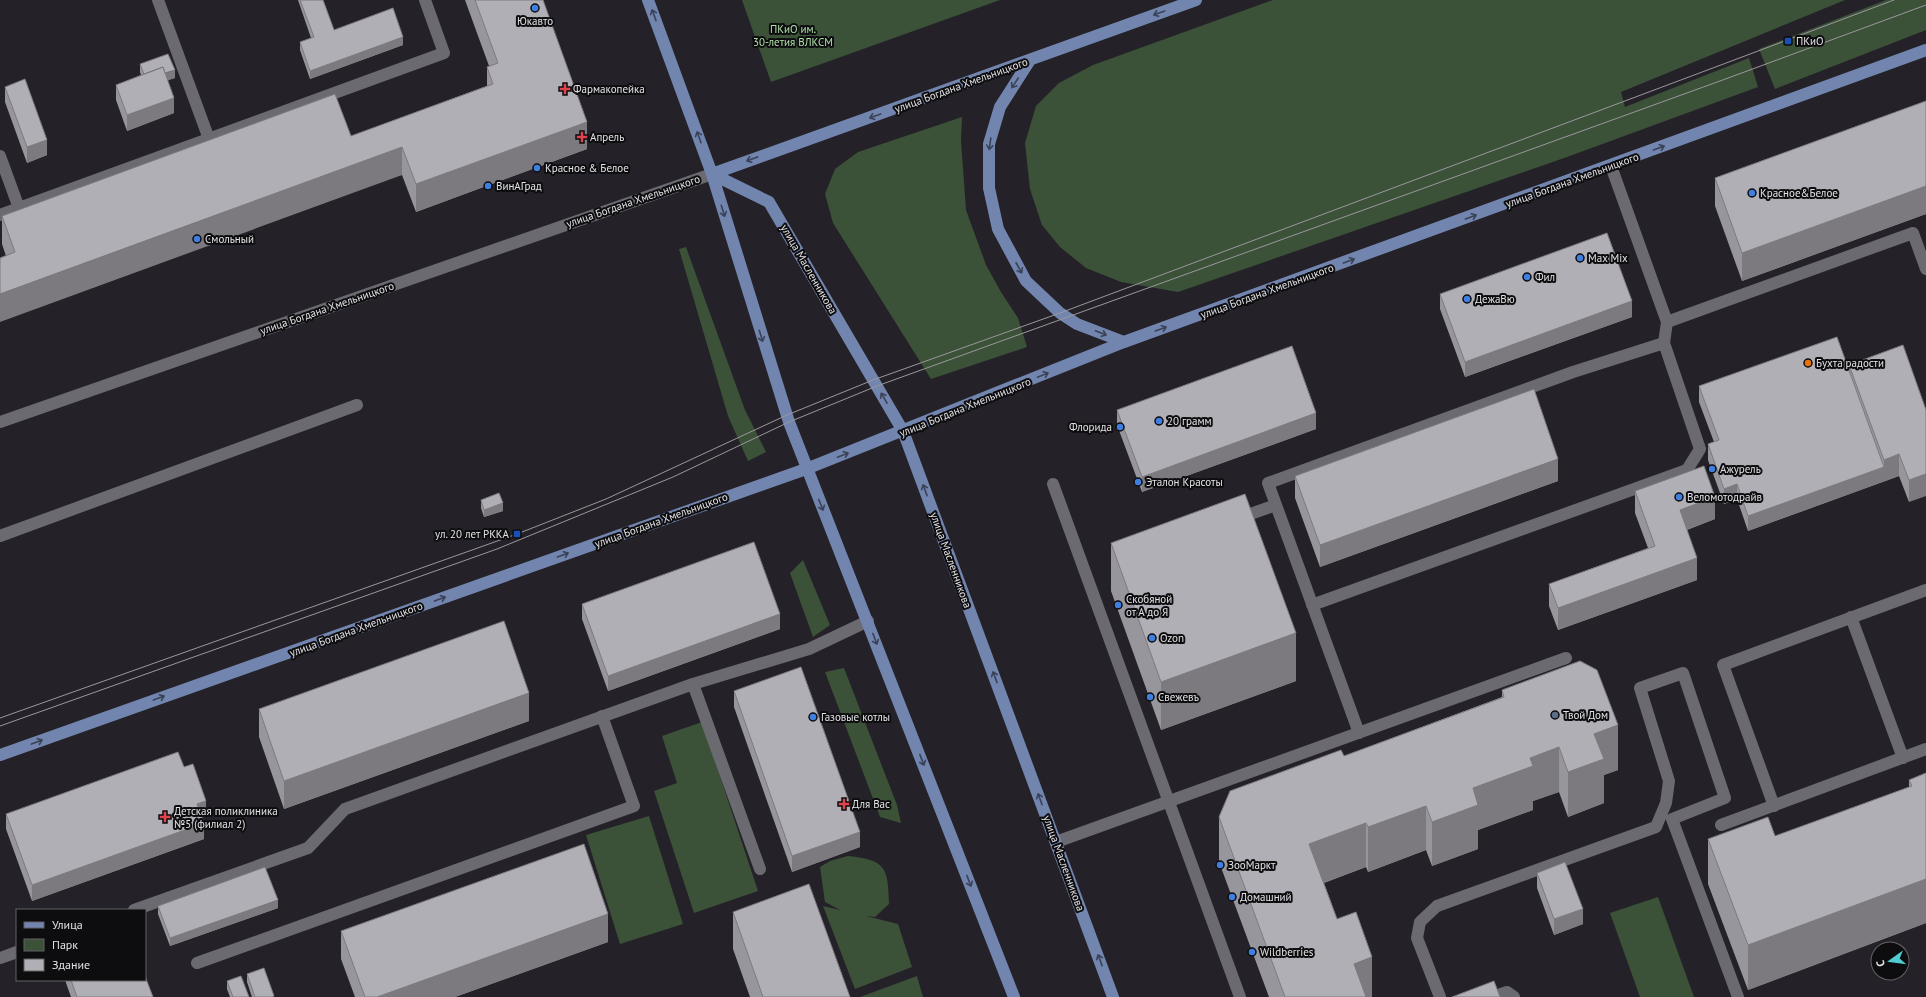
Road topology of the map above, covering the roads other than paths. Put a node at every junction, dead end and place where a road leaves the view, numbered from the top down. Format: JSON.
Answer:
{"nodes":[{"id":1,"x":158,"y":0,"type":"edge"},
{"id":2,"x":425,"y":0,"type":"edge"},
{"id":3,"x":648,"y":0,"type":"edge"},
{"id":4,"x":1196,"y":0,"type":"edge"},
{"id":5,"x":1926,"y":50,"type":"edge"},
{"id":6,"x":1030,"y":60,"type":"junction"},
{"id":7,"x":209,"y":139,"type":"junction"},
{"id":8,"x":0,"y":156,"type":"edge"},
{"id":9,"x":1611,"y":166,"type":"junction"},
{"id":10,"x":712,"y":174,"type":"junction"},
{"id":11,"x":19,"y":208,"type":"junction"},
{"id":12,"x":0,"y":215,"type":"edge"},
{"id":13,"x":1926,"y":269,"type":"edge"},
{"id":14,"x":1667,"y":322,"type":"junction"},
{"id":15,"x":1124,"y":342,"type":"junction"},
{"id":16,"x":1664,"y":343,"type":"junction"},
{"id":17,"x":357,"y":405,"type":"dead end"},
{"id":18,"x":0,"y":422,"type":"edge"},
{"id":19,"x":903,"y":431,"type":"junction"},
{"id":20,"x":806,"y":469,"type":"junction"},
{"id":21,"x":1053,"y":484,"type":"dead end"},
{"id":22,"x":1276,"y":505,"type":"junction"},
{"id":23,"x":1226,"y":523,"type":"edge"},
{"id":24,"x":0,"y":536,"type":"edge"},
{"id":25,"x":1926,"y":591,"type":"edge"},
{"id":26,"x":1312,"y":605,"type":"junction"},
{"id":27,"x":1851,"y":617,"type":"junction"},
{"id":28,"x":868,"y":621,"type":"junction"},
{"id":29,"x":1566,"y":658,"type":"dead end"},
{"id":30,"x":693,"y":684,"type":"junction"},
{"id":31,"x":602,"y":716,"type":"junction"},
{"id":32,"x":1359,"y":733,"type":"junction"},
{"id":33,"x":1926,"y":749,"type":"edge"},
{"id":34,"x":0,"y":755,"type":"edge"},
{"id":35,"x":1903,"y":758,"type":"junction"},
{"id":36,"x":1168,"y":802,"type":"junction"},
{"id":37,"x":1774,"y":806,"type":"junction"},
{"id":38,"x":1672,"y":819,"type":"junction"},
{"id":39,"x":1721,"y":825,"type":"dead end"},
{"id":40,"x":1656,"y":827,"type":"junction"},
{"id":41,"x":1056,"y":842,"type":"junction"},
{"id":42,"x":760,"y":869,"type":"dead end"},
{"id":43,"x":137,"y":909,"type":"edge"},
{"id":44,"x":16,"y":952,"type":"edge"},
{"id":45,"x":0,"y":958,"type":"edge"},
{"id":46,"x":197,"y":963,"type":"dead end"},
{"id":47,"x":1014,"y":997,"type":"edge"},
{"id":48,"x":1113,"y":997,"type":"edge"},
{"id":49,"x":1240,"y":997,"type":"edge"},
{"id":50,"x":1440,"y":997,"type":"edge"},
{"id":51,"x":1492,"y":997,"type":"edge"},
{"id":52,"x":1514,"y":997,"type":"edge"},
{"id":53,"x":1738,"y":997,"type":"edge"}],
"edges":[{"from":1,"to":7,"type":"street"},
{"from":2,"to":7,"type":"street"},
{"from":10,"to":3,"type":"main road","one_way":true},
{"from":4,"to":6,"type":"main road","name":"улица Богдана Хмельницкого","one_way":true},
{"from":9,"to":5,"type":"main road","name":"улица Богдана Хмельницкого","one_way":true},
{"from":6,"to":10,"type":"main road","name":"улица Богдана Хмельницкого","one_way":true},
{"from":6,"to":15,"type":"main road","one_way":true},
{"from":7,"to":11,"type":"street"},
{"from":8,"to":11,"type":"street"},
{"from":9,"to":14,"type":"street"},
{"from":15,"to":9,"type":"main road","name":"улица Богдана Хмельницкого","one_way":true},
{"from":10,"to":18,"type":"street","name":"улица Богдана Хмельницкого"},
{"from":19,"to":10,"type":"main road","name":"улица Масленникова","one_way":true},
{"from":10,"to":20,"type":"main road","one_way":true},
{"from":11,"to":12,"type":"street"},
{"from":13,"to":14,"type":"street"},
{"from":14,"to":16,"type":"street"},
{"from":19,"to":15,"type":"main road","name":"улица Богдана Хмельницкого","one_way":true},
{"from":16,"to":22,"type":"street"},
{"from":16,"to":26,"type":"street"},
{"from":17,"to":24,"type":"street"},
{"from":20,"to":19,"type":"main road","name":"улица Богдана Хмельницкого","one_way":true},
{"from":41,"to":19,"type":"main road","name":"улица Масленникова","one_way":true},
{"from":20,"to":28,"type":"main road","one_way":true},
{"from":34,"to":20,"type":"main road","name":"улица Богдана Хмельницкого","one_way":true},
{"from":21,"to":36,"type":"street"},
{"from":22,"to":23,"type":"street"},
{"from":22,"to":26,"type":"street"},
{"from":25,"to":27,"type":"street"},
{"from":26,"to":32,"type":"street"},
{"from":27,"to":35,"type":"street"},
{"from":27,"to":37,"type":"street"},
{"from":28,"to":30,"type":"street"},
{"from":28,"to":47,"type":"main road","one_way":true},
{"from":29,"to":32,"type":"street"},
{"from":30,"to":31,"type":"street"},
{"from":30,"to":42,"type":"street"},
{"from":31,"to":43,"type":"street"},
{"from":31,"to":46,"type":"street"},
{"from":32,"to":36,"type":"street"},
{"from":33,"to":35,"type":"street"},
{"from":35,"to":37,"type":"street"},
{"from":36,"to":41,"type":"street"},
{"from":36,"to":49,"type":"street"},
{"from":37,"to":39,"type":"street"},
{"from":38,"to":40,"type":"street"},
{"from":38,"to":40,"type":"street"},
{"from":38,"to":53,"type":"street"},
{"from":40,"to":50,"type":"street"},
{"from":48,"to":41,"type":"main road","name":"улица Масленникова","one_way":true},
{"from":44,"to":45,"type":"street"},
{"from":51,"to":52,"type":"street"}]}
